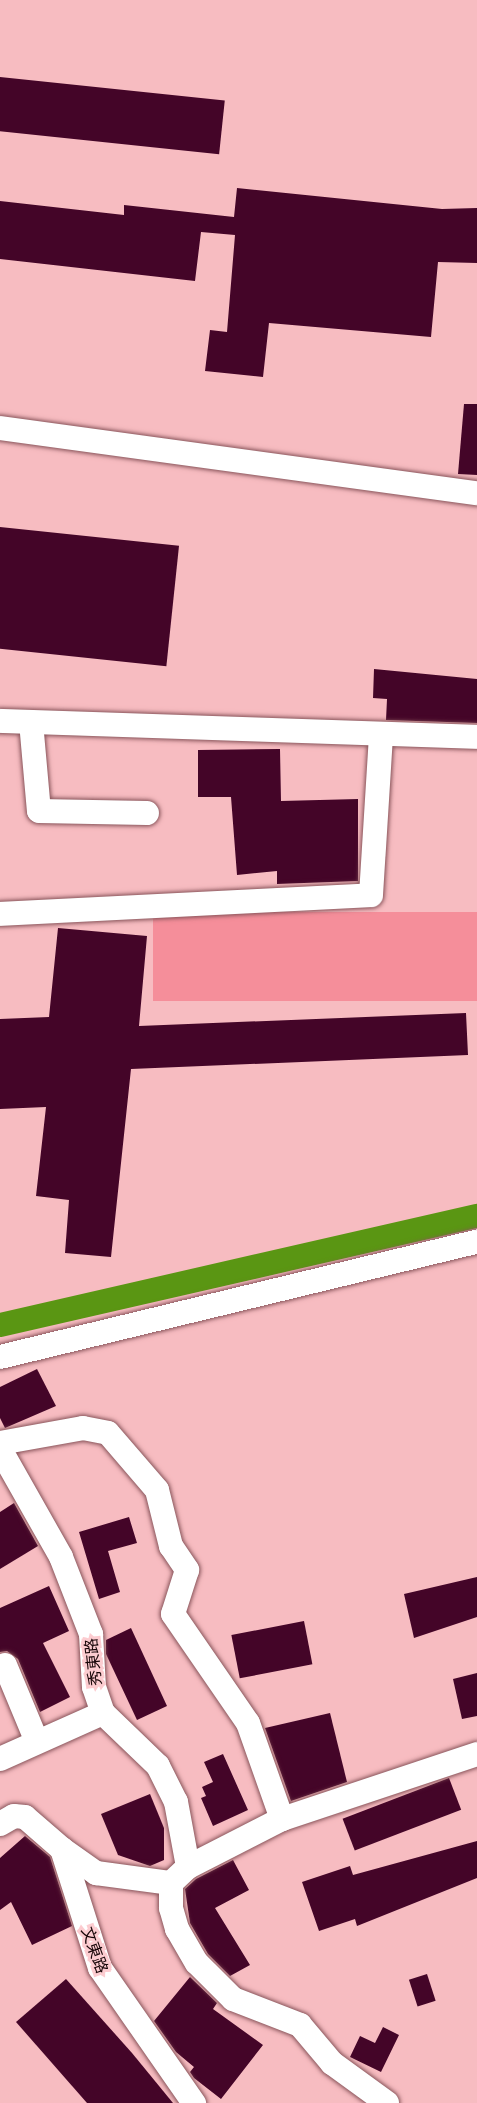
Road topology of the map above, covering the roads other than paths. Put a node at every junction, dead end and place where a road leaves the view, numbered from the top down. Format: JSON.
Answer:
{"nodes":[{"id":1,"x":0,"y":428,"type":"edge"},
{"id":2,"x":477,"y":493,"type":"edge"},
{"id":3,"x":0,"y":721,"type":"edge"},
{"id":4,"x":31,"y":722,"type":"junction"},
{"id":5,"x":381,"y":735,"type":"junction"},
{"id":6,"x":477,"y":737,"type":"edge"},
{"id":7,"x":147,"y":813,"type":"dead end"},
{"id":8,"x":0,"y":914,"type":"edge"},
{"id":9,"x":477,"y":1242,"type":"edge"},
{"id":10,"x":0,"y":1357,"type":"edge"},
{"id":11,"x":0,"y":1443,"type":"edge"},
{"id":12,"x":0,"y":1449,"type":"edge"},
{"id":13,"x":5,"y":1665,"type":"dead end"},
{"id":14,"x":103,"y":1713,"type":"junction"},
{"id":15,"x":37,"y":1742,"type":"junction"},
{"id":16,"x":477,"y":1754,"type":"edge"},
{"id":17,"x":0,"y":1759,"type":"edge"},
{"id":18,"x":282,"y":1819,"type":"junction"},
{"id":19,"x":0,"y":1824,"type":"edge"},
{"id":20,"x":62,"y":1849,"type":"junction"},
{"id":21,"x":180,"y":1875,"type":"junction"},
{"id":22,"x":194,"y":2103,"type":"edge"},
{"id":23,"x":387,"y":2103,"type":"edge"}],
"edges":[{"from":1,"to":2,"type":"street"},
{"from":3,"to":4,"type":"street"},
{"from":4,"to":5,"type":"street"},
{"from":4,"to":7,"type":"street"},
{"from":5,"to":6,"type":"street"},
{"from":5,"to":8,"type":"street"},
{"from":9,"to":10,"type":"street"},
{"from":11,"to":18,"type":"street"},
{"from":12,"to":14,"type":"street","name":"秀東路"},
{"from":13,"to":15,"type":"street"},
{"from":14,"to":15,"type":"street"},
{"from":14,"to":21,"type":"street","name":"秀東路"},
{"from":15,"to":17,"type":"street"},
{"from":16,"to":18,"type":"street"},
{"from":18,"to":21,"type":"street"},
{"from":19,"to":20,"type":"street"},
{"from":20,"to":21,"type":"street"},
{"from":20,"to":22,"type":"street","name":"文東路"},
{"from":21,"to":23,"type":"street","name":"秀東路"}]}
